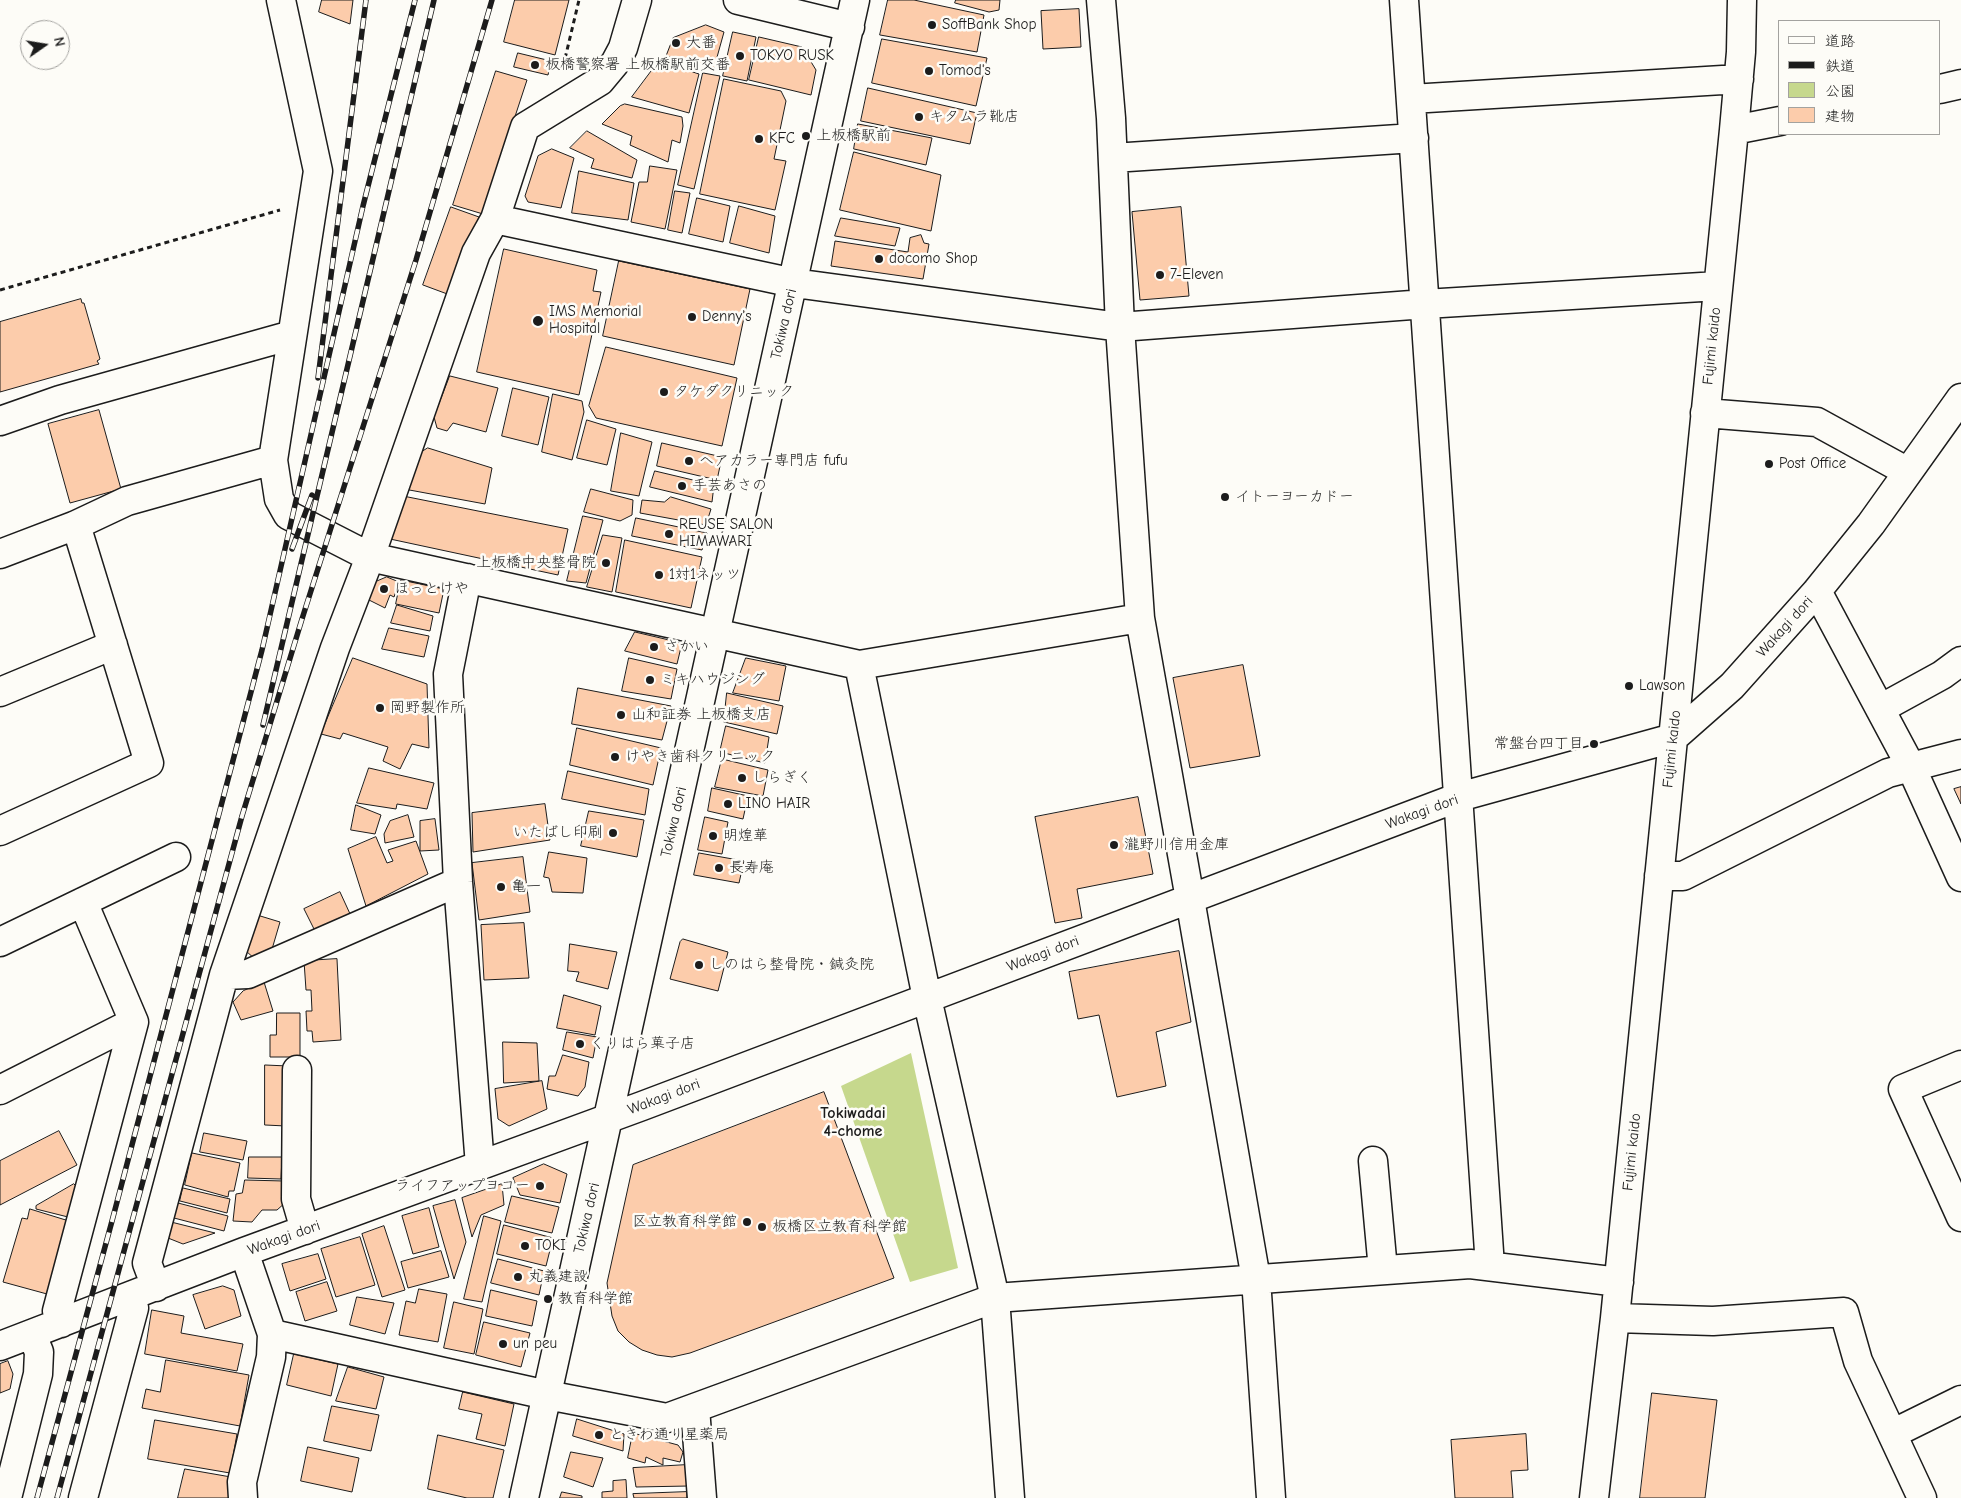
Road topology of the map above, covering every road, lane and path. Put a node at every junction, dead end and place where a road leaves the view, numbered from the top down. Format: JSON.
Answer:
{"nodes":[{"id":1,"x":281,"y":0,"type":"edge"},
{"id":2,"x":579,"y":0,"type":"edge"},
{"id":3,"x":637,"y":0,"type":"edge"},
{"id":4,"x":738,"y":0,"type":"edge"},
{"id":5,"x":855,"y":0,"type":"edge"},
{"id":6,"x":1101,"y":0,"type":"edge"},
{"id":7,"x":1404,"y":0,"type":"edge"},
{"id":8,"x":1742,"y":0,"type":"edge"},
{"id":9,"x":850,"y":27,"type":"junction"},
{"id":10,"x":561,"y":75,"type":"dead end"},
{"id":11,"x":1739,"y":79,"type":"junction"},
{"id":12,"x":1961,"y":84,"type":"edge"},
{"id":13,"x":1941,"y":89,"type":"edge"},
{"id":14,"x":1411,"y":98,"type":"junction"},
{"id":15,"x":1778,"y":121,"type":"edge"},
{"id":16,"x":1734,"y":130,"type":"junction"},
{"id":17,"x":1414,"y":138,"type":"junction"},
{"id":18,"x":1113,"y":158,"type":"junction"},
{"id":19,"x":313,"y":204,"type":"junction"},
{"id":20,"x":496,"y":218,"type":"junction"},
{"id":21,"x":794,"y":283,"type":"junction"},
{"id":22,"x":1718,"y":286,"type":"junction"},
{"id":23,"x":0,"y":290,"type":"edge"},
{"id":24,"x":1425,"y":304,"type":"junction"},
{"id":25,"x":1120,"y":327,"type":"junction"},
{"id":26,"x":292,"y":335,"type":"junction"},
{"id":27,"x":1961,"y":398,"type":"edge"},
{"id":28,"x":1706,"y":413,"type":"junction"},
{"id":29,"x":0,"y":421,"type":"edge"},
{"id":30,"x":274,"y":460,"type":"junction"},
{"id":31,"x":1908,"y":472,"type":"junction"},
{"id":32,"x":76,"y":525,"type":"junction"},
{"id":33,"x":0,"y":554,"type":"edge"},
{"id":34,"x":370,"y":557,"type":"junction"},
{"id":35,"x":467,"y":578,"type":"junction"},
{"id":36,"x":1817,"y":591,"type":"junction"},
{"id":37,"x":1140,"y":618,"type":"junction"},
{"id":38,"x":716,"y":634,"type":"junction"},
{"id":39,"x":113,"y":645,"type":"junction"},
{"id":40,"x":1961,"y":661,"type":"edge"},
{"id":41,"x":859,"y":664,"type":"junction"},
{"id":42,"x":0,"y":692,"type":"edge"},
{"id":43,"x":1880,"y":709,"type":"junction"},
{"id":44,"x":1673,"y":738,"type":"junction"},
{"id":45,"x":1961,"y":754,"type":"edge"},
{"id":46,"x":1911,"y":767,"type":"junction"},
{"id":47,"x":1458,"y":797,"type":"junction"},
{"id":48,"x":0,"y":831,"type":"edge"},
{"id":49,"x":176,"y":857,"type":"dead end"},
{"id":50,"x":1659,"y":876,"type":"junction"},
{"id":51,"x":1961,"y":877,"type":"edge"},
{"id":52,"x":458,"y":882,"type":"junction"},
{"id":53,"x":1190,"y":898,"type":"junction"},
{"id":54,"x":82,"y":902,"type":"junction"},
{"id":55,"x":0,"y":942,"type":"edge"},
{"id":56,"x":224,"y":976,"type":"junction"},
{"id":57,"x":927,"y":998,"type":"junction"},
{"id":58,"x":134,"y":1022,"type":"junction"},
{"id":59,"x":1961,"y":1065,"type":"edge"},
{"id":60,"x":297,"y":1070,"type":"dead end"},
{"id":61,"x":0,"y":1090,"type":"edge"},
{"id":62,"x":608,"y":1118,"type":"junction"},
{"id":63,"x":1373,"y":1161,"type":"dead end"},
{"id":64,"x":480,"y":1166,"type":"junction"},
{"id":65,"x":1961,"y":1217,"type":"edge"},
{"id":66,"x":305,"y":1230,"type":"junction"},
{"id":67,"x":244,"y":1252,"type":"junction"},
{"id":68,"x":1490,"y":1266,"type":"junction"},
{"id":69,"x":1383,"y":1270,"type":"junction"},
{"id":70,"x":1256,"y":1279,"type":"junction"},
{"id":71,"x":1619,"y":1282,"type":"junction"},
{"id":72,"x":156,"y":1287,"type":"junction"},
{"id":73,"x":130,"y":1296,"type":"junction"},
{"id":74,"x":995,"y":1298,"type":"junction"},
{"id":75,"x":1615,"y":1318,"type":"junction"},
{"id":76,"x":61,"y":1323,"type":"junction"},
{"id":77,"x":272,"y":1334,"type":"junction"},
{"id":78,"x":32,"y":1335,"type":"junction"},
{"id":79,"x":0,"y":1346,"type":"edge"},
{"id":80,"x":547,"y":1395,"type":"junction"},
{"id":81,"x":1961,"y":1400,"type":"edge"},
{"id":82,"x":695,"y":1408,"type":"junction"},
{"id":83,"x":1892,"y":1434,"type":"junction"},
{"id":84,"x":7,"y":1498,"type":"edge"},
{"id":85,"x":83,"y":1498,"type":"edge"},
{"id":86,"x":243,"y":1498,"type":"edge"},
{"id":87,"x":524,"y":1498,"type":"edge"},
{"id":88,"x":702,"y":1498,"type":"edge"},
{"id":89,"x":1010,"y":1498,"type":"edge"},
{"id":90,"x":1271,"y":1498,"type":"edge"},
{"id":91,"x":1594,"y":1498,"type":"edge"},
{"id":92,"x":1922,"y":1498,"type":"edge"}],
"edges":[{"from":1,"to":19,"type":"street"},
{"from":2,"to":10,"type":"path"},
{"from":3,"to":20,"type":"street"},
{"from":4,"to":9,"type":"street"},
{"from":5,"to":9,"type":"street","name":"Tokiwa dori"},
{"from":6,"to":18,"type":"street"},
{"from":7,"to":14,"type":"street"},
{"from":8,"to":11,"type":"street","name":"Fujimi kaido"},
{"from":9,"to":21,"type":"street","name":"Tokiwa dori"},
{"from":11,"to":14,"type":"street"},
{"from":11,"to":16,"type":"street","name":"Fujimi kaido"},
{"from":12,"to":13,"type":"street"},
{"from":14,"to":17,"type":"street"},
{"from":15,"to":16,"type":"street"},
{"from":16,"to":22,"type":"street","name":"Fujimi kaido"},
{"from":17,"to":18,"type":"street"},
{"from":17,"to":24,"type":"street"},
{"from":18,"to":25,"type":"street"},
{"from":19,"to":23,"type":"path"},
{"from":19,"to":26,"type":"street"},
{"from":20,"to":21,"type":"street"},
{"from":20,"to":34,"type":"street"},
{"from":21,"to":25,"type":"street"},
{"from":21,"to":38,"type":"street","name":"Tokiwa dori"},
{"from":22,"to":24,"type":"street"},
{"from":22,"to":28,"type":"street","name":"Fujimi kaido"},
{"from":24,"to":25,"type":"street"},
{"from":24,"to":47,"type":"street"},
{"from":25,"to":37,"type":"street"},
{"from":26,"to":29,"type":"street"},
{"from":26,"to":30,"type":"street"},
{"from":27,"to":31,"type":"street","name":"Wakagi dori"},
{"from":28,"to":31,"type":"street"},
{"from":28,"to":44,"type":"street","name":"Fujimi kaido"},
{"from":30,"to":32,"type":"street"},
{"from":30,"to":34,"type":"street"},
{"from":31,"to":36,"type":"street","name":"Wakagi dori"},
{"from":32,"to":33,"type":"street"},
{"from":32,"to":39,"type":"street"},
{"from":34,"to":35,"type":"street"},
{"from":34,"to":56,"type":"street"},
{"from":35,"to":38,"type":"street"},
{"from":35,"to":52,"type":"street"},
{"from":36,"to":43,"type":"street"},
{"from":36,"to":44,"type":"street","name":"Wakagi dori"},
{"from":37,"to":41,"type":"street"},
{"from":37,"to":53,"type":"street"},
{"from":38,"to":41,"type":"street"},
{"from":38,"to":62,"type":"street","name":"Tokiwa dori"},
{"from":39,"to":42,"type":"street"},
{"from":39,"to":48,"type":"street"},
{"from":40,"to":43,"type":"street"},
{"from":41,"to":57,"type":"street"},
{"from":43,"to":46,"type":"street"},
{"from":44,"to":47,"type":"street","name":"Wakagi dori"},
{"from":44,"to":50,"type":"street","name":"Fujimi kaido"},
{"from":45,"to":46,"type":"street"},
{"from":46,"to":50,"type":"street"},
{"from":46,"to":51,"type":"street"},
{"from":47,"to":53,"type":"street","name":"Wakagi dori"},
{"from":47,"to":68,"type":"street"},
{"from":49,"to":54,"type":"street"},
{"from":50,"to":71,"type":"street","name":"Fujimi kaido"},
{"from":52,"to":56,"type":"street"},
{"from":52,"to":64,"type":"street"},
{"from":53,"to":57,"type":"street","name":"Wakagi dori"},
{"from":53,"to":70,"type":"street"},
{"from":54,"to":55,"type":"street"},
{"from":54,"to":58,"type":"street"},
{"from":56,"to":72,"type":"street"},
{"from":57,"to":62,"type":"street","name":"Wakagi dori"},
{"from":57,"to":74,"type":"street"},
{"from":58,"to":61,"type":"street"},
{"from":58,"to":76,"type":"street"},
{"from":59,"to":65,"type":"street"},
{"from":60,"to":66,"type":"street"},
{"from":62,"to":64,"type":"street","name":"Wakagi dori"},
{"from":62,"to":80,"type":"street","name":"Tokiwa dori"},
{"from":63,"to":69,"type":"street"},
{"from":64,"to":66,"type":"street","name":"Wakagi dori"},
{"from":66,"to":67,"type":"street","name":"Wakagi dori"},
{"from":67,"to":72,"type":"street","name":"Wakagi dori"},
{"from":67,"to":77,"type":"street"},
{"from":68,"to":69,"type":"street"},
{"from":68,"to":71,"type":"street"},
{"from":69,"to":70,"type":"street"},
{"from":70,"to":74,"type":"street"},
{"from":70,"to":90,"type":"street"},
{"from":71,"to":75,"type":"street","name":"Fujimi kaido"},
{"from":72,"to":73,"type":"street","name":"Wakagi dori"},
{"from":73,"to":76,"type":"street","name":"Wakagi dori"},
{"from":73,"to":85,"type":"street"},
{"from":74,"to":82,"type":"street"},
{"from":74,"to":89,"type":"street"},
{"from":75,"to":83,"type":"street"},
{"from":75,"to":91,"type":"street","name":"Fujimi kaido"},
{"from":76,"to":78,"type":"street","name":"Wakagi dori"},
{"from":77,"to":80,"type":"street"},
{"from":77,"to":86,"type":"street"},
{"from":78,"to":79,"type":"street","name":"Wakagi dori"},
{"from":78,"to":84,"type":"street"},
{"from":80,"to":82,"type":"street"},
{"from":80,"to":87,"type":"street","name":"Tokiwa dori"},
{"from":81,"to":83,"type":"street"},
{"from":82,"to":88,"type":"street"},
{"from":83,"to":92,"type":"street"}]}
